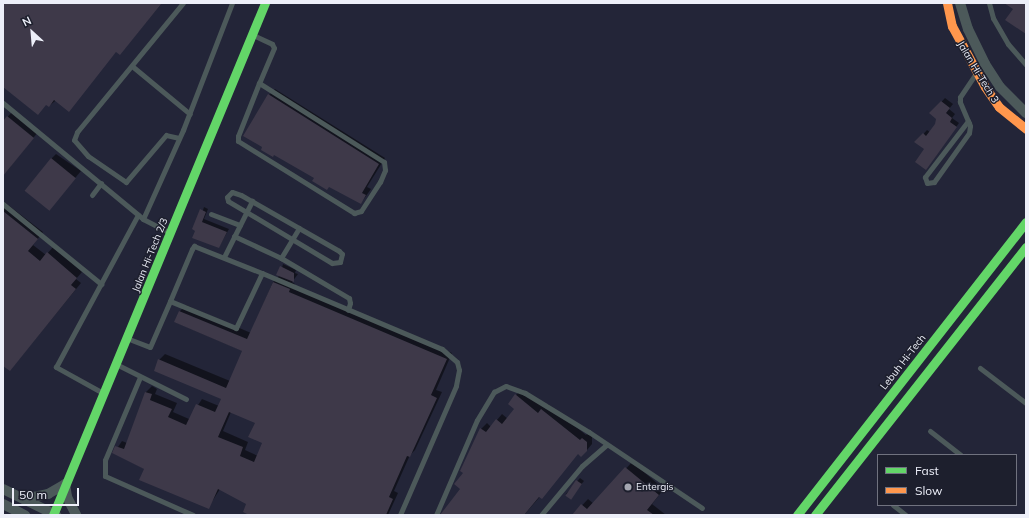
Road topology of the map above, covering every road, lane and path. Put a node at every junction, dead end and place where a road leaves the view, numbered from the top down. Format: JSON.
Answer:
{"nodes":[{"id":1,"x":183,"y":3,"type":"edge"},
{"id":2,"x":232,"y":3,"type":"edge"},
{"id":3,"x":265,"y":3,"type":"edge"},
{"id":4,"x":947,"y":3,"type":"edge"},
{"id":5,"x":960,"y":3,"type":"edge"},
{"id":6,"x":990,"y":3,"type":"edge"},
{"id":7,"x":252,"y":34,"type":"junction"},
{"id":8,"x":1026,"y":65,"type":"edge"},
{"id":9,"x":132,"y":66,"type":"junction"},
{"id":10,"x":976,"y":72,"type":"junction"},
{"id":11,"x":259,"y":83,"type":"junction"},
{"id":12,"x":3,"y":103,"type":"edge"},
{"id":13,"x":1026,"y":113,"type":"edge"},
{"id":14,"x":190,"y":114,"type":"junction"},
{"id":15,"x":968,"y":121,"type":"junction"},
{"id":16,"x":1026,"y":129,"type":"edge"},
{"id":17,"x":179,"y":138,"type":"junction"},
{"id":18,"x":101,"y":183,"type":"junction"},
{"id":19,"x":92,"y":195,"type":"dead end"},
{"id":20,"x":252,"y":201,"type":"junction"},
{"id":21,"x":3,"y":204,"type":"edge"},
{"id":22,"x":248,"y":210,"type":"junction"},
{"id":23,"x":211,"y":214,"type":"dead end"},
{"id":24,"x":138,"y":215,"type":"junction"},
{"id":25,"x":143,"y":219,"type":"junction"},
{"id":26,"x":1026,"y":222,"type":"edge"},
{"id":27,"x":240,"y":225,"type":"junction"},
{"id":28,"x":299,"y":228,"type":"junction"},
{"id":29,"x":171,"y":233,"type":"junction"},
{"id":30,"x":234,"y":236,"type":"junction"},
{"id":31,"x":292,"y":238,"type":"junction"},
{"id":32,"x":1026,"y":247,"type":"edge"},
{"id":33,"x":224,"y":257,"type":"junction"},
{"id":34,"x":281,"y":258,"type":"junction"},
{"id":35,"x":262,"y":273,"type":"junction"},
{"id":36,"x":101,"y":284,"type":"junction"},
{"id":37,"x":170,"y":301,"type":"junction"},
{"id":38,"x":348,"y":310,"type":"junction"},
{"id":39,"x":128,"y":338,"type":"junction"},
{"id":40,"x":117,"y":365,"type":"junction"},
{"id":41,"x":980,"y":368,"type":"dead end"},
{"id":42,"x":140,"y":377,"type":"junction"},
{"id":43,"x":103,"y":393,"type":"junction"},
{"id":44,"x":186,"y":398,"type":"dead end"},
{"id":45,"x":1026,"y":403,"type":"edge"},
{"id":46,"x":930,"y":431,"type":"dead end"},
{"id":47,"x":606,"y":445,"type":"junction"},
{"id":48,"x":960,"y":454,"type":"edge"},
{"id":49,"x":65,"y":484,"type":"junction"},
{"id":50,"x":3,"y":489,"type":"edge"},
{"id":51,"x":24,"y":499,"type":"junction"},
{"id":52,"x":3,"y":504,"type":"edge"},
{"id":53,"x":895,"y":506,"type":"edge"},
{"id":54,"x":702,"y":508,"type":"dead end"},
{"id":55,"x":25,"y":515,"type":"edge"},
{"id":56,"x":54,"y":515,"type":"edge"},
{"id":57,"x":76,"y":515,"type":"edge"},
{"id":58,"x":193,"y":515,"type":"edge"},
{"id":59,"x":400,"y":515,"type":"edge"},
{"id":60,"x":436,"y":515,"type":"edge"},
{"id":61,"x":541,"y":515,"type":"edge"},
{"id":62,"x":797,"y":515,"type":"edge"},
{"id":63,"x":814,"y":515,"type":"edge"},
{"id":64,"x":906,"y":515,"type":"edge"}],
"edges":[{"from":1,"to":9,"type":"lane"},
{"from":2,"to":14,"type":"lane"},
{"from":3,"to":7,"type":"street","name":"Jalan Hi-Tech 2/3"},
{"from":4,"to":10,"type":"street","name":"Jalan Hi-Tech 3"},
{"from":5,"to":13,"type":"street","name":"Jalan Hi-Tech 3"},
{"from":6,"to":8,"type":"lane"},
{"from":7,"to":11,"type":"lane"},
{"from":7,"to":29,"type":"street","name":"Jalan Hi-Tech 2/3"},
{"from":9,"to":14,"type":"lane"},
{"from":9,"to":17,"type":"lane"},
{"from":10,"to":15,"type":"lane"},
{"from":10,"to":16,"type":"street","name":"Jalan Hi-Tech 3"},
{"from":11,"to":11,"type":"lane"},
{"from":12,"to":18,"type":"lane"},
{"from":14,"to":17,"type":"lane"},
{"from":15,"to":15,"type":"lane"},
{"from":17,"to":25,"type":"lane"},
{"from":18,"to":19,"type":"lane"},
{"from":18,"to":24,"type":"lane"},
{"from":20,"to":22,"type":"lane"},
{"from":20,"to":22,"type":"lane"},
{"from":20,"to":28,"type":"lane"},
{"from":21,"to":36,"type":"lane"},
{"from":22,"to":27,"type":"lane"},
{"from":22,"to":31,"type":"lane"},
{"from":23,"to":27,"type":"lane"},
{"from":24,"to":25,"type":"lane"},
{"from":24,"to":36,"type":"lane"},
{"from":25,"to":29,"type":"lane"},
{"from":26,"to":62,"type":"street","name":"Lebuh Hi-Tech"},
{"from":27,"to":30,"type":"lane"},
{"from":28,"to":31,"type":"lane"},
{"from":28,"to":31,"type":"lane"},
{"from":29,"to":39,"type":"street","name":"Jalan Hi-Tech 2/3"},
{"from":30,"to":33,"type":"lane"},
{"from":30,"to":34,"type":"lane"},
{"from":31,"to":34,"type":"lane"},
{"from":32,"to":63,"type":"street"},
{"from":33,"to":35,"type":"lane"},
{"from":33,"to":37,"type":"lane"},
{"from":34,"to":38,"type":"lane"},
{"from":35,"to":37,"type":"lane"},
{"from":35,"to":38,"type":"lane"},
{"from":36,"to":43,"type":"lane"},
{"from":37,"to":39,"type":"lane"},
{"from":38,"to":59,"type":"lane"},
{"from":39,"to":40,"type":"street","name":"Jalan Hi-Tech 2/3"},
{"from":40,"to":42,"type":"lane"},
{"from":40,"to":43,"type":"street","name":"Jalan Hi-Tech 2/3"},
{"from":41,"to":45,"type":"lane"},
{"from":42,"to":44,"type":"lane"},
{"from":42,"to":58,"type":"lane"},
{"from":43,"to":49,"type":"street","name":"Jalan Hi-Tech 2/3"},
{"from":46,"to":48,"type":"lane"},
{"from":47,"to":54,"type":"lane"},
{"from":47,"to":60,"type":"lane"},
{"from":47,"to":61,"type":"lane"},
{"from":49,"to":51,"type":"street"},
{"from":49,"to":56,"type":"street","name":"Jalan Hi-Tech 2/3"},
{"from":49,"to":57,"type":"street"},
{"from":50,"to":51,"type":"street"},
{"from":51,"to":56,"type":"street"},
{"from":52,"to":55,"type":"street"},
{"from":53,"to":64,"type":"lane"}]}
